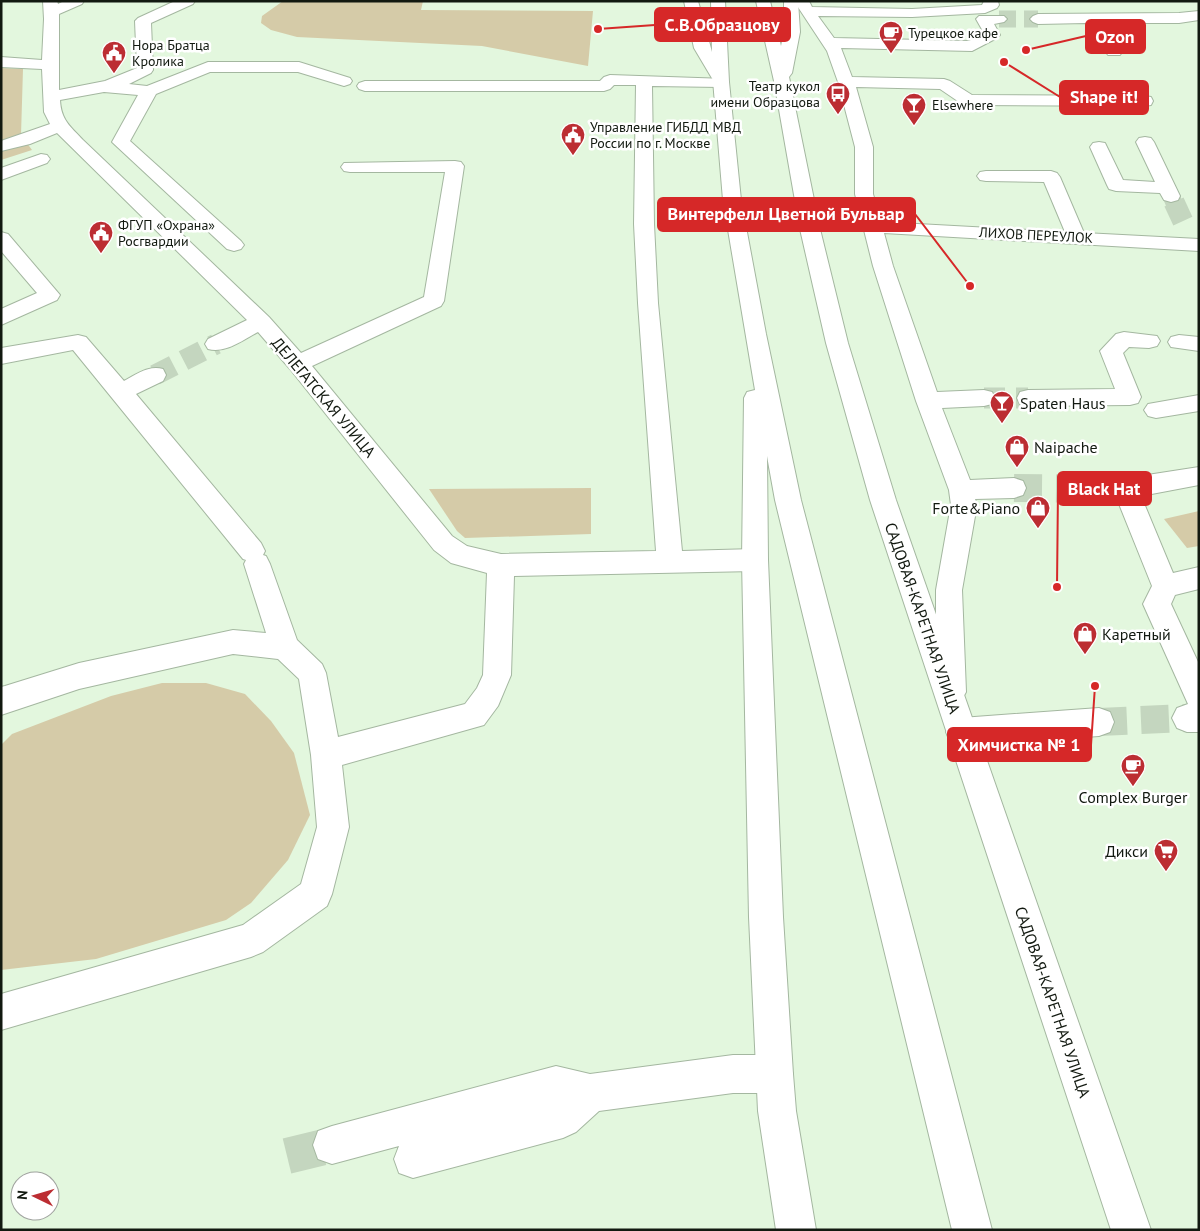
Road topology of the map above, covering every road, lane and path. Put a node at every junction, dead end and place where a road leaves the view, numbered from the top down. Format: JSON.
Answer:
{"nodes":[{"id":1,"x":77,"y":1,"type":"edge"},
{"id":2,"x":188,"y":1,"type":"edge"},
{"id":3,"x":691,"y":1,"type":"edge"},
{"id":4,"x":718,"y":1,"type":"edge"},
{"id":5,"x":763,"y":1,"type":"edge"},
{"id":6,"x":991,"y":1,"type":"tunnel mouth"},
{"id":7,"x":1181,"y":1,"type":"edge"},
{"id":8,"x":800,"y":5,"type":"edge"},
{"id":9,"x":51,"y":7,"type":"edge"},
{"id":10,"x":1195,"y":15,"type":"edge"},
{"id":11,"x":999,"y":19,"type":"tunnel mouth"},
{"id":12,"x":1038,"y":19,"type":"tunnel mouth"},
{"id":13,"x":1091,"y":19,"type":"junction"},
{"id":14,"x":830,"y":43,"type":"junction"},
{"id":15,"x":1114,"y":52,"type":"dead end"},
{"id":16,"x":1,"y":62,"type":"edge"},
{"id":17,"x":50,"y":65,"type":"junction"},
{"id":18,"x":644,"y":80,"type":"junction"},
{"id":19,"x":344,"y":81,"type":"dead end"},
{"id":20,"x":721,"y":82,"type":"junction"},
{"id":21,"x":782,"y":82,"type":"junction"},
{"id":22,"x":846,"y":82,"type":"junction"},
{"id":23,"x":365,"y":86,"type":"dead end"},
{"id":24,"x":104,"y":87,"type":"junction"},
{"id":25,"x":149,"y":91,"type":"junction"},
{"id":26,"x":50,"y":97,"type":"junction"},
{"id":27,"x":1145,"y":101,"type":"dead end"},
{"id":28,"x":63,"y":129,"type":"junction"},
{"id":29,"x":1145,"y":142,"type":"dead end"},
{"id":30,"x":1,"y":146,"type":"edge"},
{"id":31,"x":1099,"y":147,"type":"dead end"},
{"id":32,"x":41,"y":159,"type":"dead end"},
{"id":33,"x":350,"y":167,"type":"dead end"},
{"id":34,"x":1,"y":175,"type":"edge"},
{"id":35,"x":986,"y":176,"type":"dead end"},
{"id":36,"x":873,"y":227,"type":"junction"},
{"id":37,"x":1,"y":238,"type":"edge"},
{"id":38,"x":1077,"y":238,"type":"junction"},
{"id":39,"x":1193,"y":240,"type":"edge"},
{"id":40,"x":234,"y":246,"type":"dead end"},
{"id":41,"x":1,"y":318,"type":"edge"},
{"id":42,"x":261,"y":322,"type":"junction"},
{"id":43,"x":755,"y":334,"type":"junction"},
{"id":44,"x":1149,"y":341,"type":"dead end"},
{"id":45,"x":216,"y":344,"type":"tunnel mouth"},
{"id":46,"x":1,"y":356,"type":"edge"},
{"id":47,"x":298,"y":364,"type":"junction"},
{"id":48,"x":155,"y":375,"type":"tunnel mouth"},
{"id":49,"x":121,"y":392,"type":"junction"},
{"id":50,"x":984,"y":398,"type":"tunnel mouth"},
{"id":51,"x":1028,"y":398,"type":"tunnel mouth"},
{"id":52,"x":928,"y":401,"type":"junction"},
{"id":53,"x":1199,"y":403,"type":"edge"},
{"id":54,"x":1156,"y":410,"type":"dead end"},
{"id":55,"x":1199,"y":476,"type":"edge"},
{"id":56,"x":1014,"y":488,"type":"tunnel mouth"},
{"id":57,"x":961,"y":490,"type":"junction"},
{"id":58,"x":755,"y":560,"type":"junction"},
{"id":59,"x":670,"y":562,"type":"junction"},
{"id":60,"x":501,"y":565,"type":"junction"},
{"id":61,"x":1199,"y":578,"type":"edge"},
{"id":62,"x":1164,"y":586,"type":"junction"},
{"id":63,"x":285,"y":647,"type":"junction"},
{"id":64,"x":1,"y":702,"type":"edge"},
{"id":65,"x":1195,"y":711,"type":"edge"},
{"id":66,"x":956,"y":718,"type":"junction"},
{"id":67,"x":1099,"y":722,"type":"tunnel mouth"},
{"id":68,"x":326,"y":755,"type":"junction"},
{"id":69,"x":1,"y":1012,"type":"edge"},
{"id":70,"x":774,"y":1074,"type":"junction"},
{"id":71,"x":590,"y":1092,"type":"junction"},
{"id":72,"x":332,"y":1145,"type":"tunnel mouth"},
{"id":73,"x":413,"y":1159,"type":"dead end"},
{"id":74,"x":796,"y":1230,"type":"edge"},
{"id":75,"x":972,"y":1230,"type":"edge"},
{"id":76,"x":1131,"y":1230,"type":"edge"}],
"edges":[{"from":1,"to":9,"type":"main road"},
{"from":2,"to":24,"type":"main road"},
{"from":3,"to":20,"type":"main road"},
{"from":4,"to":20,"type":"main road"},
{"from":5,"to":21,"type":"main road","name":"САДОВАЯ-КАРЕТНАЯ УЛИЦА"},
{"from":6,"to":8,"type":"main road"},
{"from":7,"to":10,"type":"main road"},
{"from":8,"to":14,"type":"main road"},
{"from":8,"to":21,"type":"main road"},
{"from":9,"to":17,"type":"main road","name":"ДЕЛЕГАТСКАЯ УЛИЦА"},
{"from":10,"to":13,"type":"main road"},
{"from":11,"to":14,"type":"main road"},
{"from":12,"to":13,"type":"main road"},
{"from":13,"to":15,"type":"main road"},
{"from":14,"to":22,"type":"main road"},
{"from":16,"to":17,"type":"main road"},
{"from":17,"to":26,"type":"main road","name":"ДЕЛЕГАТСКАЯ УЛИЦА"},
{"from":18,"to":20,"type":"main road"},
{"from":18,"to":23,"type":"main road"},
{"from":18,"to":59,"type":"main road"},
{"from":19,"to":25,"type":"main road"},
{"from":20,"to":43,"type":"main road"},
{"from":21,"to":66,"type":"main road","name":"САДОВАЯ-КАРЕТНАЯ УЛИЦА"},
{"from":22,"to":27,"type":"main road"},
{"from":22,"to":36,"type":"main road"},
{"from":24,"to":25,"type":"main road"},
{"from":24,"to":26,"type":"main road"},
{"from":25,"to":40,"type":"main road"},
{"from":26,"to":28,"type":"main road","name":"ДЕЛЕГАТСКАЯ УЛИЦА"},
{"from":28,"to":30,"type":"main road"},
{"from":28,"to":42,"type":"main road","name":"ДЕЛЕГАТСКАЯ УЛИЦА"},
{"from":29,"to":31,"type":"main road"},
{"from":32,"to":34,"type":"main road"},
{"from":33,"to":47,"type":"main road"},
{"from":35,"to":38,"type":"main road"},
{"from":36,"to":38,"type":"main road","name":"ЛИХОВ ПЕРЕУЛОК"},
{"from":36,"to":52,"type":"main road"},
{"from":37,"to":41,"type":"main road"},
{"from":38,"to":39,"type":"main road","name":"ЛИХОВ ПЕРЕУЛОК"},
{"from":42,"to":45,"type":"main road"},
{"from":42,"to":47,"type":"main road","name":"ДЕЛЕГАТСКАЯ УЛИЦА"},
{"from":43,"to":58,"type":"main road"},
{"from":43,"to":75,"type":"main road"},
{"from":44,"to":51,"type":"main road"},
{"from":46,"to":49,"type":"main road"},
{"from":47,"to":60,"type":"main road","name":"ДЕЛЕГАТСКАЯ УЛИЦА"},
{"from":48,"to":49,"type":"main road"},
{"from":49,"to":63,"type":"main road"},
{"from":50,"to":52,"type":"main road"},
{"from":52,"to":57,"type":"main road"},
{"from":53,"to":54,"type":"main road"},
{"from":55,"to":62,"type":"main road"},
{"from":56,"to":57,"type":"main road"},
{"from":57,"to":66,"type":"main road"},
{"from":58,"to":59,"type":"main road","name":"ДЕЛЕГАТСКАЯ УЛИЦА"},
{"from":58,"to":70,"type":"main road"},
{"from":59,"to":60,"type":"main road","name":"ДЕЛЕГАТСКАЯ УЛИЦА"},
{"from":60,"to":68,"type":"main road"},
{"from":61,"to":62,"type":"main road"},
{"from":62,"to":65,"type":"main road"},
{"from":63,"to":64,"type":"main road"},
{"from":63,"to":68,"type":"main road"},
{"from":66,"to":67,"type":"main road"},
{"from":66,"to":76,"type":"main road","name":"САДОВАЯ-КАРЕТНАЯ УЛИЦА"},
{"from":68,"to":69,"type":"main road"},
{"from":70,"to":71,"type":"main road"},
{"from":70,"to":74,"type":"main road"},
{"from":71,"to":72,"type":"main road"},
{"from":71,"to":73,"type":"main road"}]}
